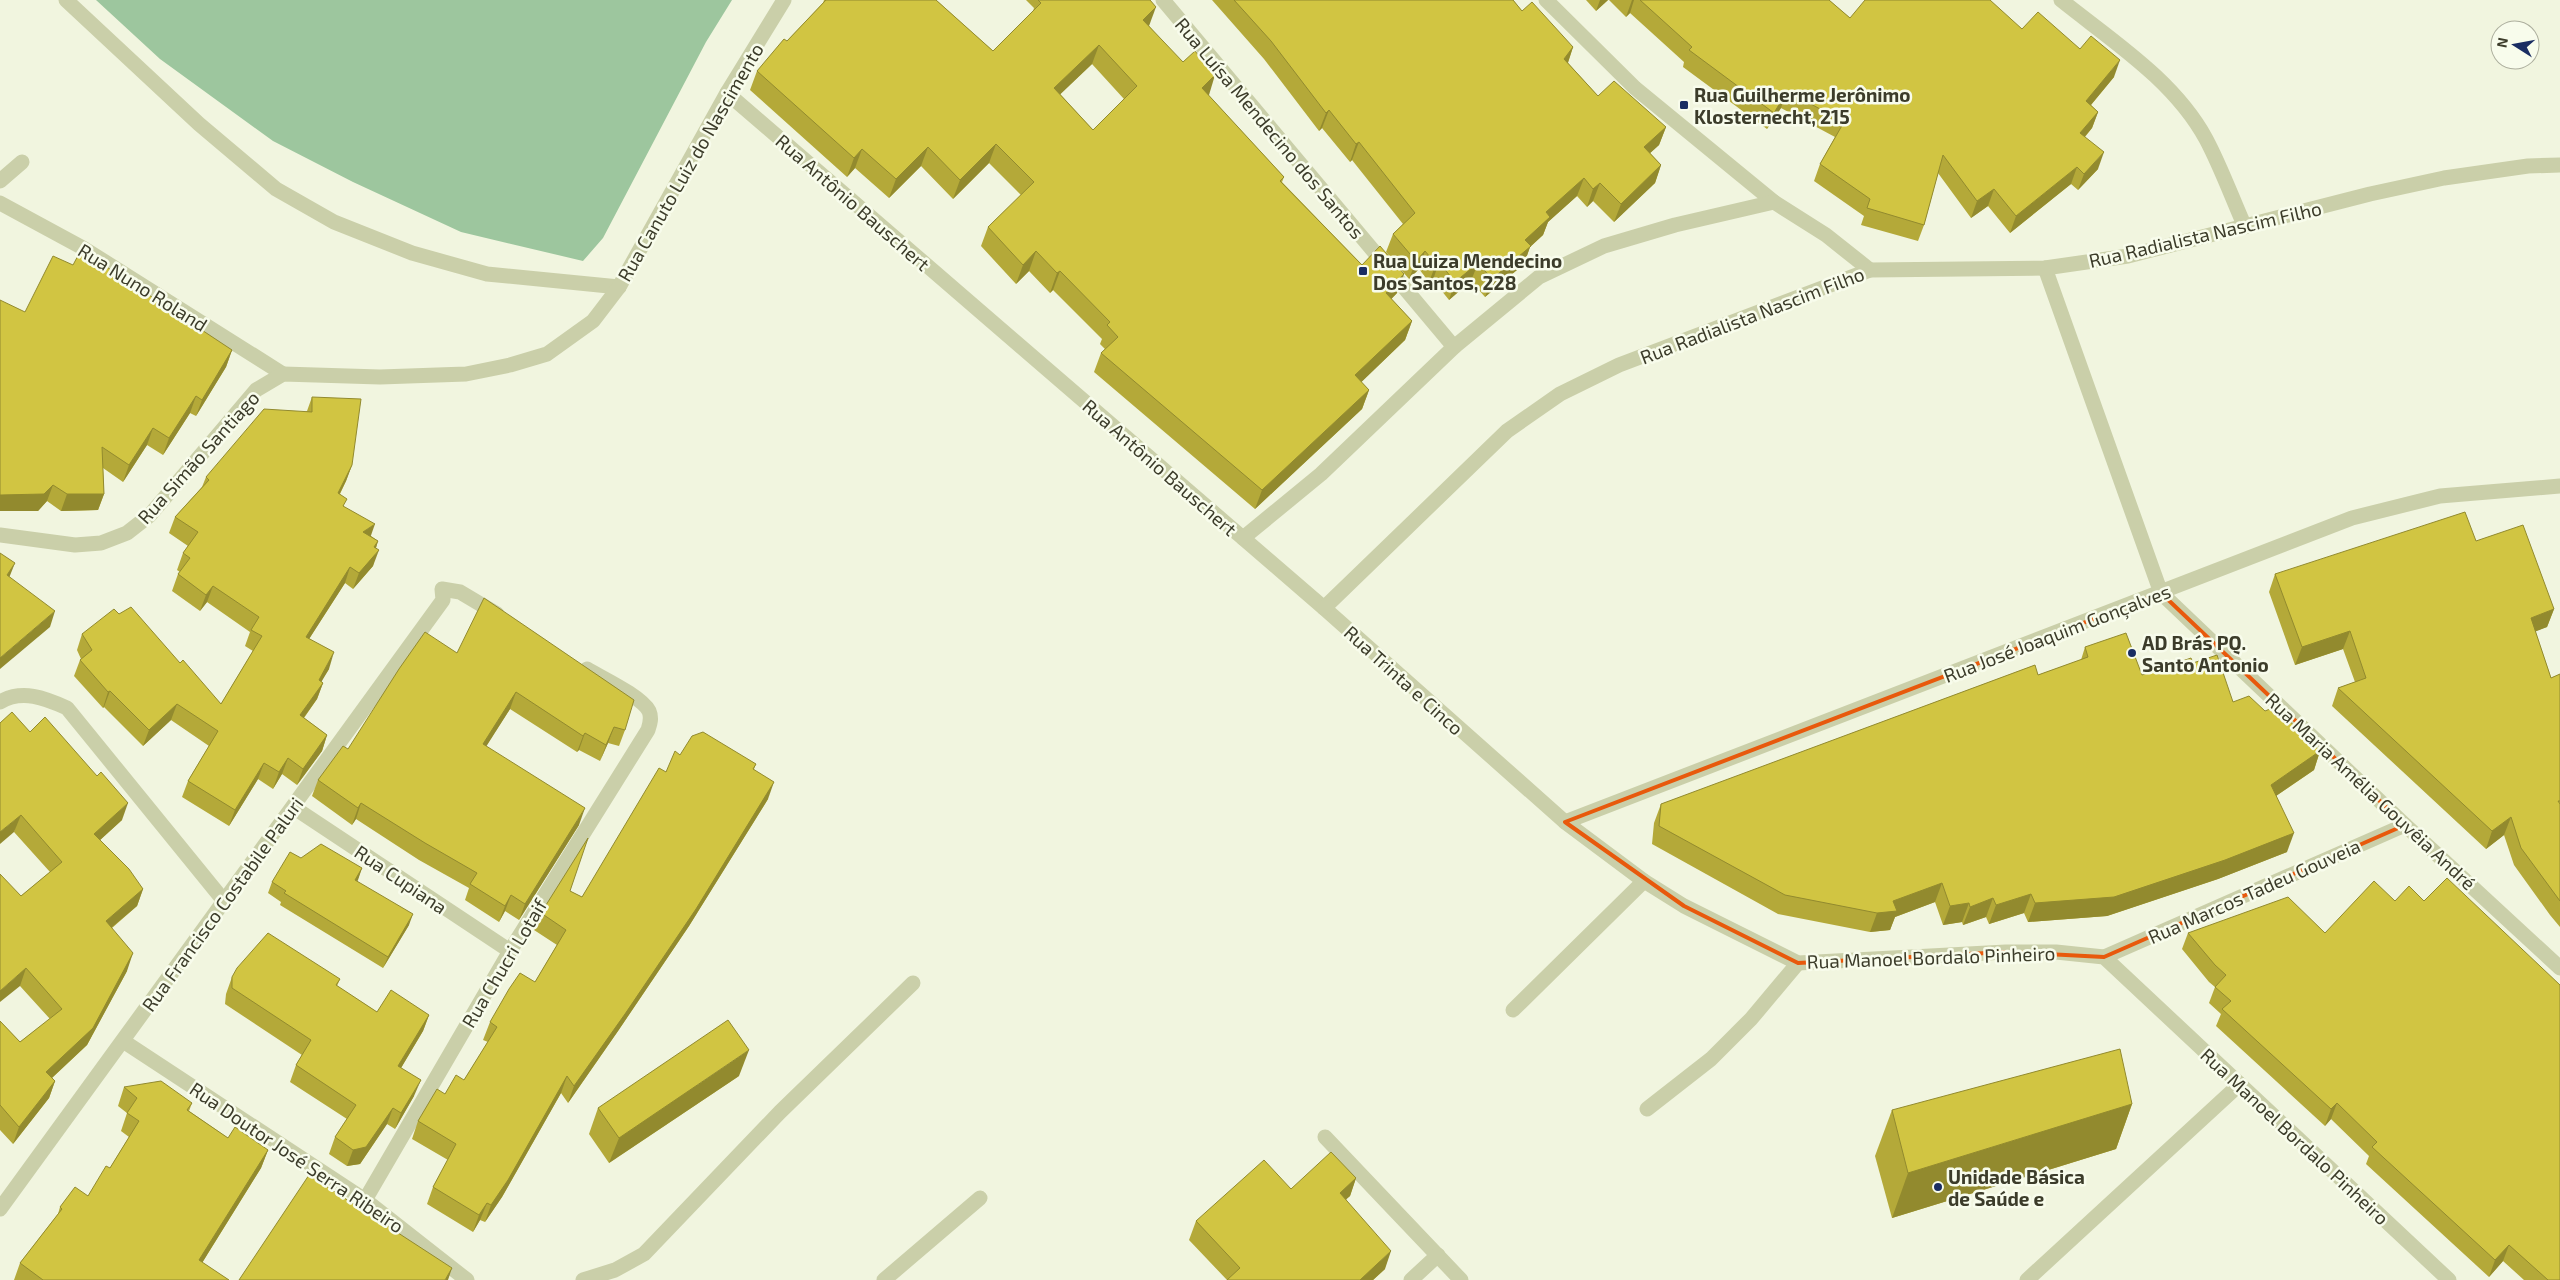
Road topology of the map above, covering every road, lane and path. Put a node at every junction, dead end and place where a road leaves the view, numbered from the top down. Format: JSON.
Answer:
{"nodes":[{"id":1,"x":66,"y":0,"type":"edge"},
{"id":2,"x":784,"y":0,"type":"edge"},
{"id":3,"x":1163,"y":0,"type":"edge"},
{"id":4,"x":1546,"y":0,"type":"edge"},
{"id":5,"x":2061,"y":0,"type":"edge"},
{"id":6,"x":727,"y":93,"type":"junction"},
{"id":7,"x":22,"y":162,"type":"dead end"},
{"id":8,"x":2560,"y":166,"type":"edge"},
{"id":9,"x":0,"y":181,"type":"edge"},
{"id":10,"x":1774,"y":202,"type":"junction"},
{"id":11,"x":0,"y":203,"type":"edge"},
{"id":12,"x":2245,"y":227,"type":"junction"},
{"id":13,"x":2045,"y":268,"type":"junction"},
{"id":14,"x":1870,"y":270,"type":"junction"},
{"id":15,"x":619,"y":287,"type":"junction"},
{"id":16,"x":1454,"y":347,"type":"junction"},
{"id":17,"x":283,"y":374,"type":"junction"},
{"id":18,"x":2560,"y":486,"type":"edge"},
{"id":19,"x":0,"y":535,"type":"edge"},
{"id":20,"x":1242,"y":538,"type":"junction"},
{"id":21,"x":2161,"y":593,"type":"junction"},
{"id":22,"x":1324,"y":608,"type":"junction"},
{"id":23,"x":510,"y":622,"type":"edge"},
{"id":24,"x":575,"y":662,"type":"edge"},
{"id":25,"x":1,"y":701,"type":"edge"},
{"id":26,"x":293,"y":807,"type":"junction"},
{"id":27,"x":1565,"y":822,"type":"junction"},
{"id":28,"x":2405,"y":825,"type":"junction"},
{"id":29,"x":1644,"y":881,"type":"junction"},
{"id":30,"x":224,"y":901,"type":"junction"},
{"id":31,"x":510,"y":951,"type":"junction"},
{"id":32,"x":2104,"y":957,"type":"junction"},
{"id":33,"x":1798,"y":963,"type":"junction"},
{"id":34,"x":2560,"y":968,"type":"edge"},
{"id":35,"x":913,"y":983,"type":"dead end"},
{"id":36,"x":1513,"y":1010,"type":"dead end"},
{"id":37,"x":123,"y":1041,"type":"junction"},
{"id":38,"x":2240,"y":1084,"type":"junction"},
{"id":39,"x":1647,"y":1109,"type":"dead end"},
{"id":40,"x":1326,"y":1137,"type":"dead end"},
{"id":41,"x":980,"y":1198,"type":"dead end"},
{"id":42,"x":365,"y":1200,"type":"junction"},
{"id":43,"x":0,"y":1209,"type":"edge"},
{"id":44,"x":1438,"y":1255,"type":"junction"},
{"id":45,"x":467,"y":1280,"type":"edge"},
{"id":46,"x":583,"y":1280,"type":"edge"},
{"id":47,"x":884,"y":1280,"type":"edge"},
{"id":48,"x":1411,"y":1280,"type":"edge"},
{"id":49,"x":1461,"y":1280,"type":"edge"},
{"id":50,"x":2027,"y":1280,"type":"edge"},
{"id":51,"x":2448,"y":1280,"type":"edge"}],
"edges":[{"from":1,"to":15,"type":"street"},
{"from":2,"to":6,"type":"street","name":"Rua Canuto Luiz do Nascimento"},
{"from":3,"to":16,"type":"street","name":"Rua Luísa Mendecino dos Santos"},
{"from":4,"to":10,"type":"street"},
{"from":5,"to":12,"type":"street"},
{"from":6,"to":15,"type":"street","name":"Rua Canuto Luiz do Nascimento"},
{"from":6,"to":20,"type":"street","name":"Rua Antônio Bauschert"},
{"from":7,"to":9,"type":"street"},
{"from":8,"to":12,"type":"street","name":"Rua Radialista Nascim Filho"},
{"from":10,"to":14,"type":"street"},
{"from":10,"to":16,"type":"street","name":"Rua Antônio Bauschert"},
{"from":11,"to":17,"type":"street","name":"Rua Nuno Roland"},
{"from":12,"to":13,"type":"street","name":"Rua Radialista Nascim Filho"},
{"from":13,"to":14,"type":"street","name":"Rua Radialista Nascim Filho"},
{"from":13,"to":21,"type":"street"},
{"from":14,"to":22,"type":"street","name":"Rua Radialista Nascim Filho"},
{"from":15,"to":17,"type":"street","name":"Rua Canuto Luiz do Nascimento"},
{"from":16,"to":20,"type":"street","name":"Rua Antônio Bauschert"},
{"from":17,"to":19,"type":"street","name":"Rua Simão Santiago"},
{"from":18,"to":21,"type":"street","name":"Rua José Joaquim Gonçalves"},
{"from":20,"to":22,"type":"street","name":"Rua Trinta e Cinco"},
{"from":21,"to":27,"type":"street","name":"Rua José Joaquim Gonçalves"},
{"from":21,"to":28,"type":"street","name":"Rua Maria Amélia Gouvêia André"},
{"from":22,"to":27,"type":"street","name":"Rua Trinta e Cinco"},
{"from":23,"to":26,"type":"street","name":"Rua Francisco Costabile Paluri"},
{"from":24,"to":31,"type":"street","name":"Rua Chucri Lotaif"},
{"from":25,"to":30,"type":"street"},
{"from":26,"to":30,"type":"street","name":"Rua Francisco Costabile Paluri"},
{"from":26,"to":31,"type":"street","name":"Rua Cupiana"},
{"from":27,"to":29,"type":"street","name":"Rua Manoel Bordalo Pinheiro"},
{"from":28,"to":32,"type":"street","name":"Rua Marcos Tadeu Gouveia"},
{"from":28,"to":34,"type":"street","name":"Rua Maria Amélia Gouvêia André"},
{"from":29,"to":33,"type":"street","name":"Rua Manoel Bordalo Pinheiro"},
{"from":29,"to":36,"type":"street"},
{"from":30,"to":37,"type":"street","name":"Rua Francisco Costabile Paluri"},
{"from":31,"to":42,"type":"street","name":"Rua Chucri Lotaif"},
{"from":32,"to":33,"type":"street","name":"Rua Manoel Bordalo Pinheiro"},
{"from":32,"to":38,"type":"street","name":"Rua Manoel Bordalo Pinheiro"},
{"from":33,"to":39,"type":"street"},
{"from":35,"to":46,"type":"street"},
{"from":37,"to":42,"type":"street","name":"Rua Doutor José Serra Ribeiro"},
{"from":37,"to":43,"type":"street","name":"Rua Francisco Costabile Paluri"},
{"from":38,"to":50,"type":"street"},
{"from":38,"to":51,"type":"street","name":"Rua Manoel Bordalo Pinheiro"},
{"from":40,"to":44,"type":"street"},
{"from":41,"to":47,"type":"street"},
{"from":42,"to":45,"type":"street","name":"Rua Doutor José Serra Ribeiro"},
{"from":44,"to":48,"type":"street"},
{"from":44,"to":49,"type":"street"}]}
